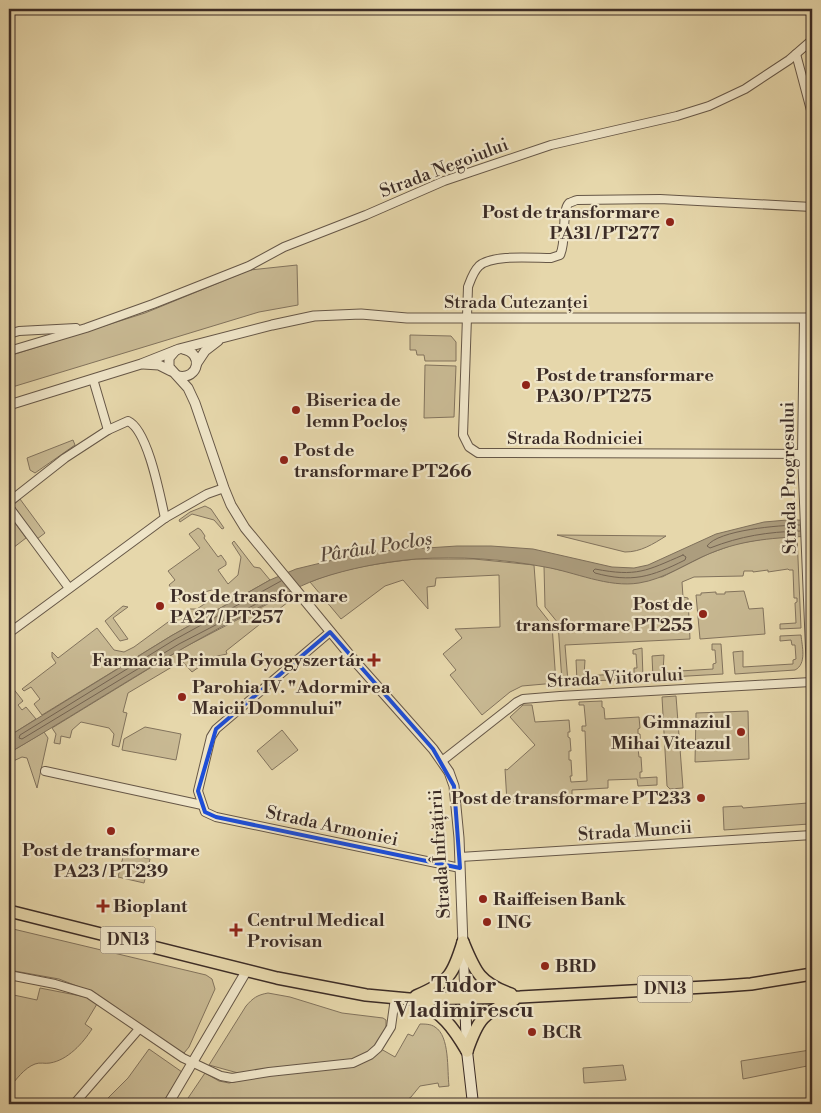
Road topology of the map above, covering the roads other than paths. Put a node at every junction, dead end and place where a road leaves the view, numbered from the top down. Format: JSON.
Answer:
{"nodes":[{"id":1,"x":812,"y":40,"type":"edge"},
{"id":2,"x":796,"y":54,"type":"junction"},
{"id":3,"x":812,"y":114,"type":"edge"},
{"id":4,"x":812,"y":207,"type":"edge"},
{"id":5,"x":467,"y":318,"type":"junction"},
{"id":6,"x":808,"y":318,"type":"edge"},
{"id":7,"x":84,"y":328,"type":"junction"},
{"id":8,"x":9,"y":334,"type":"edge"},
{"id":9,"x":222,"y":338,"type":"junction"},
{"id":10,"x":179,"y":350,"type":"junction"},
{"id":11,"x":9,"y":351,"type":"edge"},
{"id":12,"x":141,"y":364,"type":"junction"},
{"id":13,"x":195,"y":367,"type":"junction"},
{"id":14,"x":175,"y":373,"type":"junction"},
{"id":15,"x":94,"y":379,"type":"junction"},
{"id":16,"x":195,"y":402,"type":"junction"},
{"id":17,"x":9,"y":405,"type":"edge"},
{"id":18,"x":108,"y":430,"type":"junction"},
{"id":19,"x":802,"y":454,"type":"junction"},
{"id":20,"x":812,"y":454,"type":"edge"},
{"id":21,"x":224,"y":488,"type":"junction"},
{"id":22,"x":9,"y":502,"type":"edge"},
{"id":23,"x":9,"y":506,"type":"edge"},
{"id":24,"x":165,"y":518,"type":"junction"},
{"id":25,"x":69,"y":588,"type":"junction"},
{"id":26,"x":330,"y":632,"type":"junction"},
{"id":27,"x":9,"y":633,"type":"edge"},
{"id":28,"x":811,"y":682,"type":"edge"},
{"id":29,"x":812,"y":697,"type":"edge"},
{"id":30,"x":442,"y":762,"type":"junction"},
{"id":31,"x":46,"y":771,"type":"dead end"},
{"id":32,"x":202,"y":806,"type":"junction"},
{"id":33,"x":812,"y":835,"type":"edge"},
{"id":34,"x":460,"y":857,"type":"junction"},
{"id":35,"x":460,"y":868,"type":"junction"},
{"id":36,"x":9,"y":911,"type":"edge"},
{"id":37,"x":463,"y":942,"type":"junction"},
{"id":38,"x":247,"y":970,"type":"junction"},
{"id":39,"x":812,"y":974,"type":"edge"},
{"id":40,"x":9,"y":976,"type":"edge"},
{"id":41,"x":520,"y":997,"type":"junction"},
{"id":42,"x":395,"y":998,"type":"junction"},
{"id":43,"x":464,"y":998,"type":"junction"},
{"id":44,"x":409,"y":999,"type":"junction"},
{"id":45,"x":139,"y":1029,"type":"junction"},
{"id":46,"x":467,"y":1051,"type":"junction"},
{"id":47,"x":194,"y":1062,"type":"junction"},
{"id":48,"x":74,"y":1104,"type":"edge"},
{"id":49,"x":168,"y":1104,"type":"edge"},
{"id":50,"x":472,"y":1104,"type":"edge"}],
"edges":[{"from":1,"to":2,"type":"street","name":"Strada Negoiului"},
{"from":2,"to":3,"type":"street"},
{"from":2,"to":7,"type":"street","name":"Strada Negoiului"},
{"from":4,"to":5,"type":"street","name":"Strada Rodniciei"},
{"from":5,"to":6,"type":"street","name":"Strada Cutezanței"},
{"from":5,"to":9,"type":"street","name":"Strada Cutezanței"},
{"from":5,"to":19,"type":"street","name":"Strada Rodniciei"},
{"from":6,"to":19,"type":"street","name":"Strada Progresului"},
{"from":7,"to":8,"type":"street","name":"Strada Negoiului"},
{"from":7,"to":11,"type":"street","name":"Strada Negoiului"},
{"from":9,"to":10,"type":"street","name":"Strada Cutezanței"},
{"from":9,"to":13,"type":"street","name":"Strada Cutezanței"},
{"from":9,"to":15,"type":"street"},
{"from":10,"to":12,"type":"street","name":"Strada Cutezanței"},
{"from":10,"to":13,"type":"street"},
{"from":10,"to":14,"type":"street"},
{"from":12,"to":14,"type":"street","name":"Strada Cutezanței"},
{"from":12,"to":15,"type":"street","name":"Strada Cutezanței"},
{"from":13,"to":14,"type":"street"},
{"from":13,"to":16,"type":"street","name":"Strada Înfrățirii"},
{"from":14,"to":16,"type":"street","name":"Strada Înfrățirii"},
{"from":15,"to":17,"type":"street","name":"Strada Cutezanței"},
{"from":15,"to":18,"type":"street"},
{"from":16,"to":21,"type":"street","name":"Strada Înfrățirii"},
{"from":18,"to":22,"type":"street"},
{"from":18,"to":24,"type":"street"},
{"from":19,"to":20,"type":"street","name":"Strada Rodniciei"},
{"from":19,"to":28,"type":"street","name":"Strada Progresului"},
{"from":21,"to":24,"type":"street"},
{"from":21,"to":26,"type":"street","name":"Strada Înfrățirii"},
{"from":23,"to":25,"type":"street"},
{"from":24,"to":25,"type":"street"},
{"from":25,"to":27,"type":"street"},
{"from":26,"to":30,"type":"street","name":"Strada Înfrățirii"},
{"from":26,"to":32,"type":"street"},
{"from":28,"to":29,"type":"street","name":"Strada Progresului"},
{"from":28,"to":30,"type":"street","name":"Strada Viitorului"},
{"from":30,"to":34,"type":"street","name":"Strada Înfrățirii"},
{"from":31,"to":32,"type":"street","name":"Strada Armoniei"},
{"from":32,"to":35,"type":"street","name":"Strada Armoniei"},
{"from":33,"to":34,"type":"street","name":"Strada Muncii"},
{"from":34,"to":35,"type":"street","name":"Strada Înfrățirii"},
{"from":35,"to":37,"type":"street","name":"Strada Înfrățirii"},
{"from":36,"to":38,"type":"main road","number":"DN13"},
{"from":37,"to":41,"type":"main road"},
{"from":37,"to":43,"type":"street","name":"Strada Înfrățirii"},
{"from":37,"to":44,"type":"main road"},
{"from":38,"to":42,"type":"main road","number":"DN13"},
{"from":38,"to":47,"type":"street"},
{"from":39,"to":41,"type":"main road","number":"DN13"},
{"from":40,"to":45,"type":"street"},
{"from":41,"to":43,"type":"main road","number":"DN13"},
{"from":41,"to":46,"type":"main road"},
{"from":42,"to":44,"type":"main road","number":"DN13"},
{"from":42,"to":47,"type":"street"},
{"from":43,"to":44,"type":"main road","number":"DN13"},
{"from":43,"to":46,"type":"main road"},
{"from":44,"to":46,"type":"main road"},
{"from":45,"to":47,"type":"street"},
{"from":45,"to":48,"type":"street"},
{"from":46,"to":50,"type":"main road"},
{"from":47,"to":49,"type":"street"}]}
